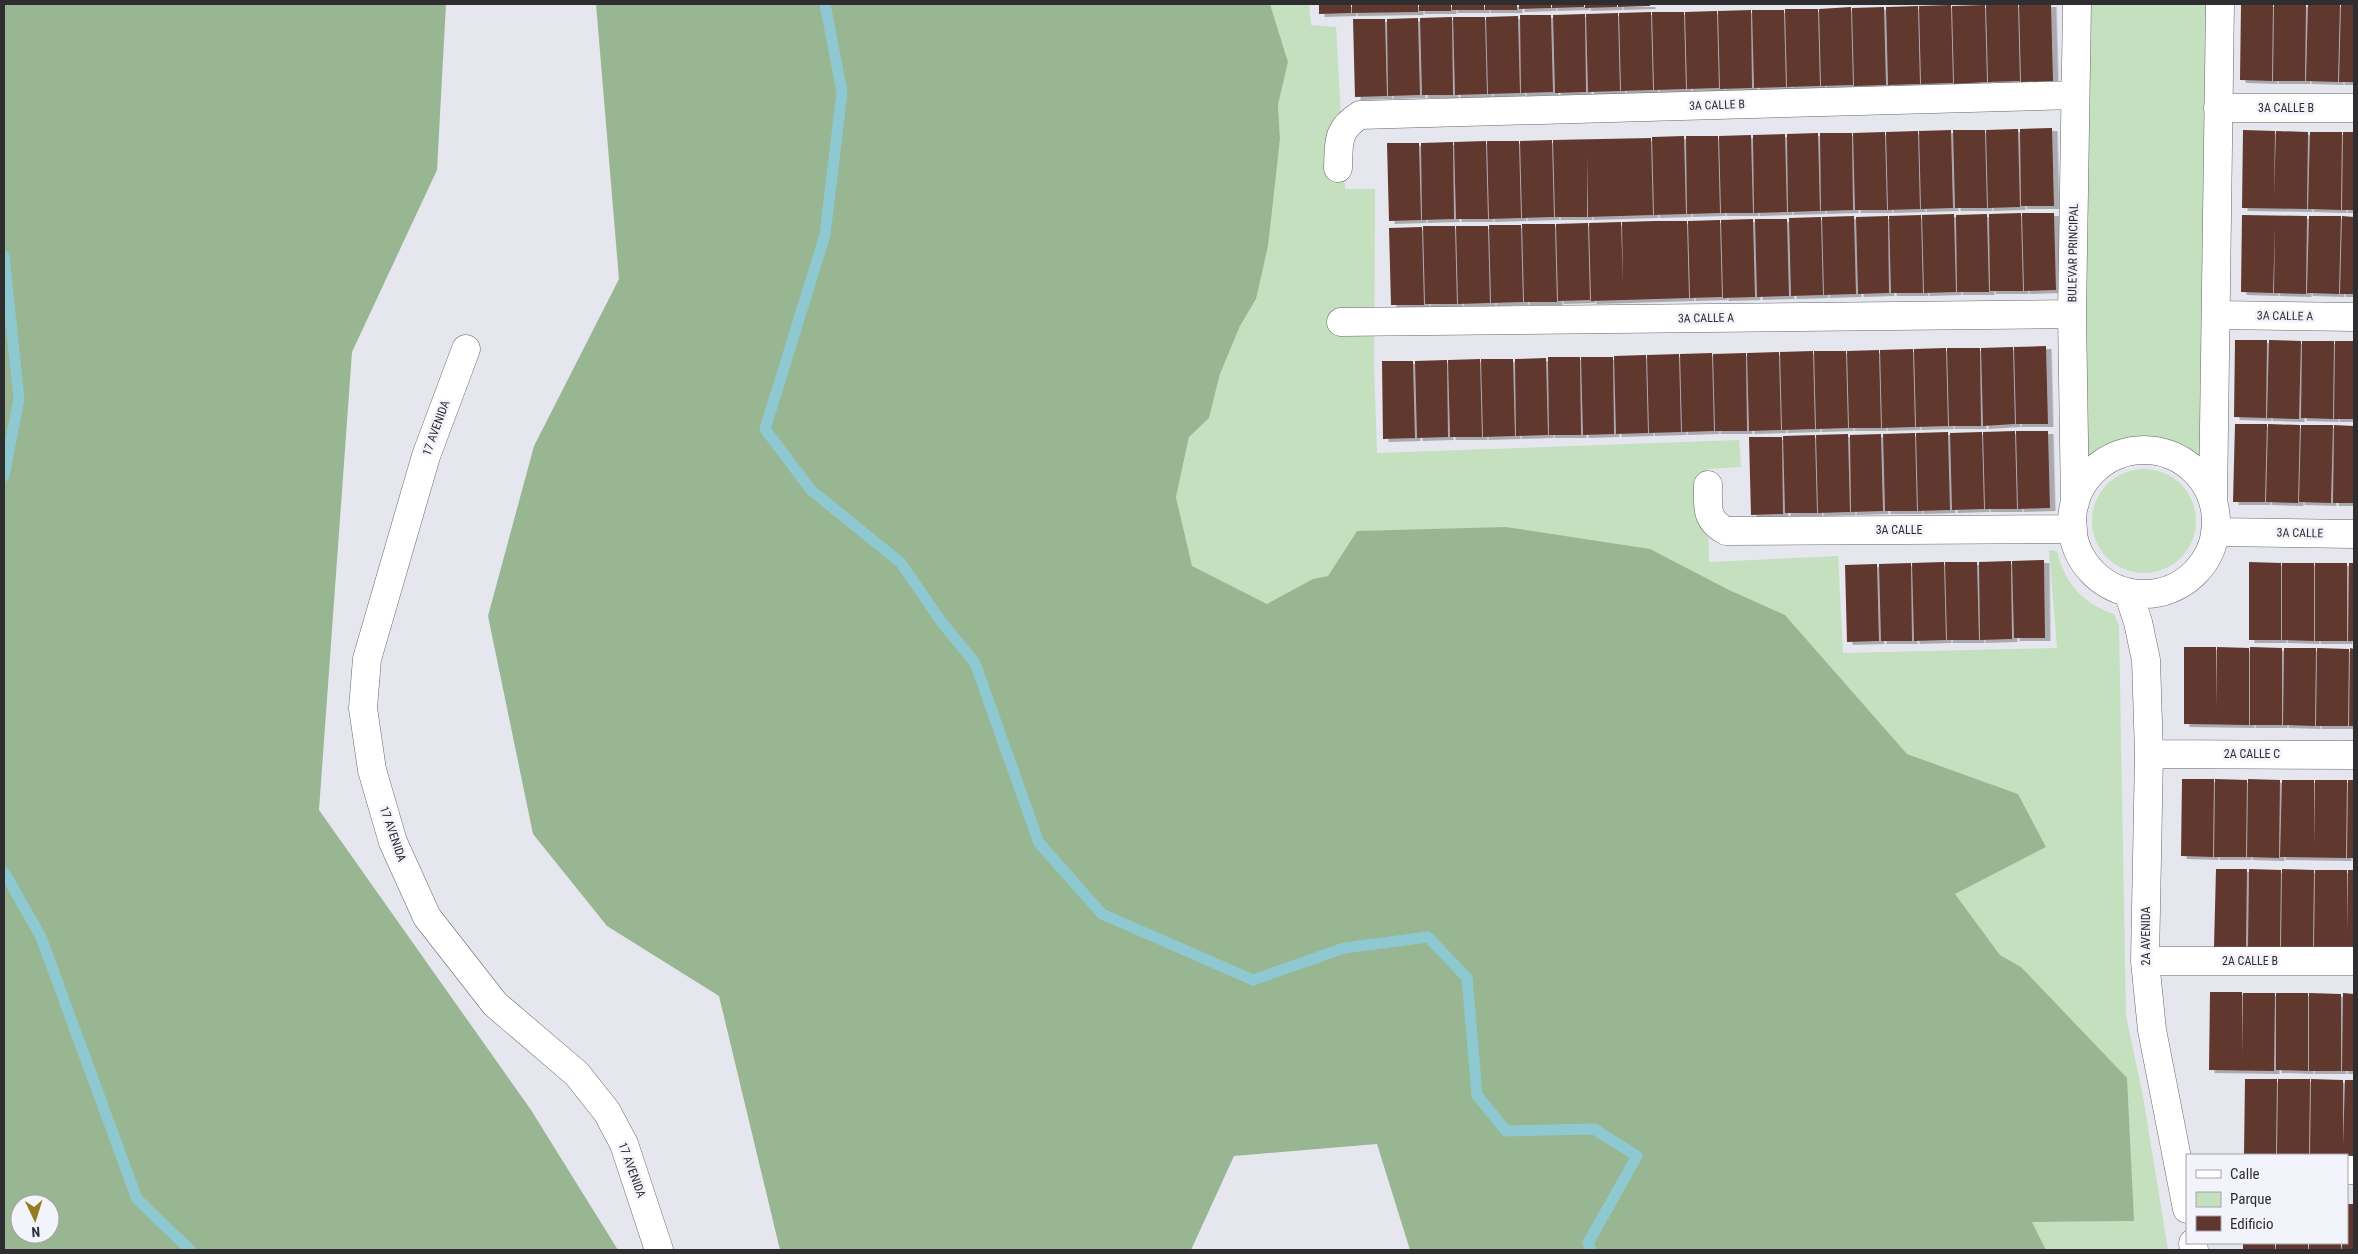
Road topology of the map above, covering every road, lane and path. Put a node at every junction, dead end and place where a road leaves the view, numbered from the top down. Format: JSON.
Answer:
{"nodes":[{"id":1,"x":2077,"y":4,"type":"edge"},
{"id":2,"x":2220,"y":4,"type":"edge"},
{"id":3,"x":2074,"y":95,"type":"junction"},
{"id":4,"x":2218,"y":108,"type":"junction"},
{"id":5,"x":2354,"y":108,"type":"edge"},
{"id":6,"x":1338,"y":168,"type":"dead end"},
{"id":7,"x":2072,"y":314,"type":"junction"},
{"id":8,"x":2216,"y":315,"type":"junction"},
{"id":9,"x":2354,"y":318,"type":"edge"},
{"id":10,"x":1341,"y":322,"type":"dead end"},
{"id":11,"x":466,"y":349,"type":"dead end"},
{"id":12,"x":1708,"y":485,"type":"dead end"},
{"id":13,"x":2213,"y":499,"type":"junction"},
{"id":14,"x":2074,"y":516,"type":"junction"},
{"id":15,"x":2215,"y":532,"type":"junction"},
{"id":16,"x":2354,"y":534,"type":"edge"},
{"id":17,"x":2170,"y":589,"type":"junction"},
{"id":18,"x":2128,"y":592,"type":"junction"},
{"id":19,"x":2146,"y":660,"type":"junction"},
{"id":20,"x":2149,"y":754,"type":"junction"},
{"id":21,"x":2354,"y":755,"type":"edge"},
{"id":22,"x":2145,"y":960,"type":"junction"},
{"id":23,"x":2354,"y":961,"type":"edge"},
{"id":24,"x":2183,"y":1171,"type":"edge"},
{"id":25,"x":2186,"y":1200,"type":"edge"},
{"id":26,"x":659,"y":1250,"type":"edge"}],
"edges":[{"from":1,"to":3,"type":"street","name":"BULEVAR PRINCIPAL"},
{"from":2,"to":4,"type":"street"},
{"from":3,"to":6,"type":"street","name":"3A CALLE B"},
{"from":3,"to":7,"type":"street","name":"BULEVAR PRINCIPAL"},
{"from":4,"to":5,"type":"street","name":"3A CALLE B"},
{"from":4,"to":8,"type":"street"},
{"from":7,"to":10,"type":"street","name":"3A CALLE A"},
{"from":7,"to":14,"type":"street","name":"BULEVAR PRINCIPAL"},
{"from":8,"to":9,"type":"street","name":"3A CALLE A"},
{"from":8,"to":13,"type":"street"},
{"from":11,"to":26,"type":"street","name":"17 AVENIDA"},
{"from":12,"to":14,"type":"street","name":"3A CALLE"},
{"from":13,"to":14,"type":"street"},
{"from":13,"to":15,"type":"street"},
{"from":14,"to":18,"type":"street"},
{"from":15,"to":16,"type":"street","name":"3A CALLE"},
{"from":15,"to":17,"type":"street"},
{"from":17,"to":18,"type":"street"},
{"from":17,"to":19,"type":"street","name":"2A AVENIDA"},
{"from":18,"to":19,"type":"street","name":"2A AVENIDA"},
{"from":19,"to":20,"type":"street","name":"2A AVENIDA"},
{"from":20,"to":21,"type":"street","name":"2A CALLE C"},
{"from":20,"to":22,"type":"street","name":"2A AVENIDA"},
{"from":22,"to":23,"type":"street","name":"2A CALLE B"},
{"from":22,"to":24,"type":"street","name":"2A AVENIDA"},
{"from":24,"to":25,"type":"street","name":"2A AVENIDA"}]}
